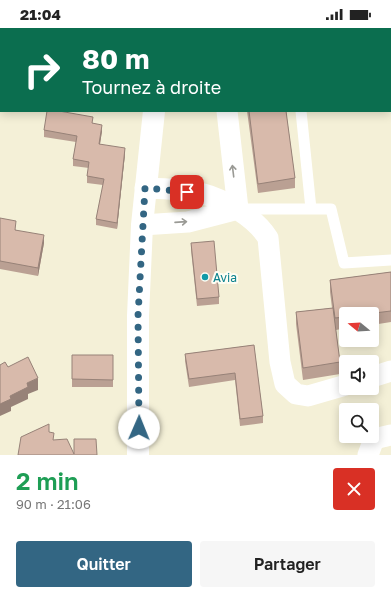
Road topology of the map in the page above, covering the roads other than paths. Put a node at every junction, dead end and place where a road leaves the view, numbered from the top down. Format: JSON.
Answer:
{"nodes":[{"id":1,"x":154,"y":112,"type":"edge"},
{"id":2,"x":227,"y":112,"type":"edge"},
{"id":3,"x":301,"y":112,"type":"edge"},
{"id":4,"x":145,"y":188,"type":"junction"},
{"id":5,"x":238,"y":209,"type":"junction"},
{"id":6,"x":311,"y":209,"type":"junction"},
{"id":7,"x":142,"y":225,"type":"junction"},
{"id":8,"x":391,"y":260,"type":"edge"},
{"id":9,"x":391,"y":371,"type":"edge"},
{"id":10,"x":379,"y":375,"type":"edge"},
{"id":11,"x":339,"y":388,"type":"edge"},
{"id":12,"x":391,"y":435,"type":"edge"},
{"id":13,"x":138,"y":455,"type":"edge"},
{"id":14,"x":368,"y":455,"type":"edge"}],
"edges":[{"from":1,"to":4,"type":"main road"},
{"from":5,"to":2,"type":"street","one_way":true},
{"from":3,"to":6,"type":"lane"},
{"from":4,"to":5,"type":"street"},
{"from":4,"to":7,"type":"main road"},
{"from":5,"to":6,"type":"lane"},
{"from":7,"to":5,"type":"street","one_way":true},
{"from":5,"to":11,"type":"street"},
{"from":6,"to":8,"type":"lane"},
{"from":7,"to":13,"type":"main road"},
{"from":9,"to":10,"type":"street"},
{"from":12,"to":14,"type":"street"}]}
